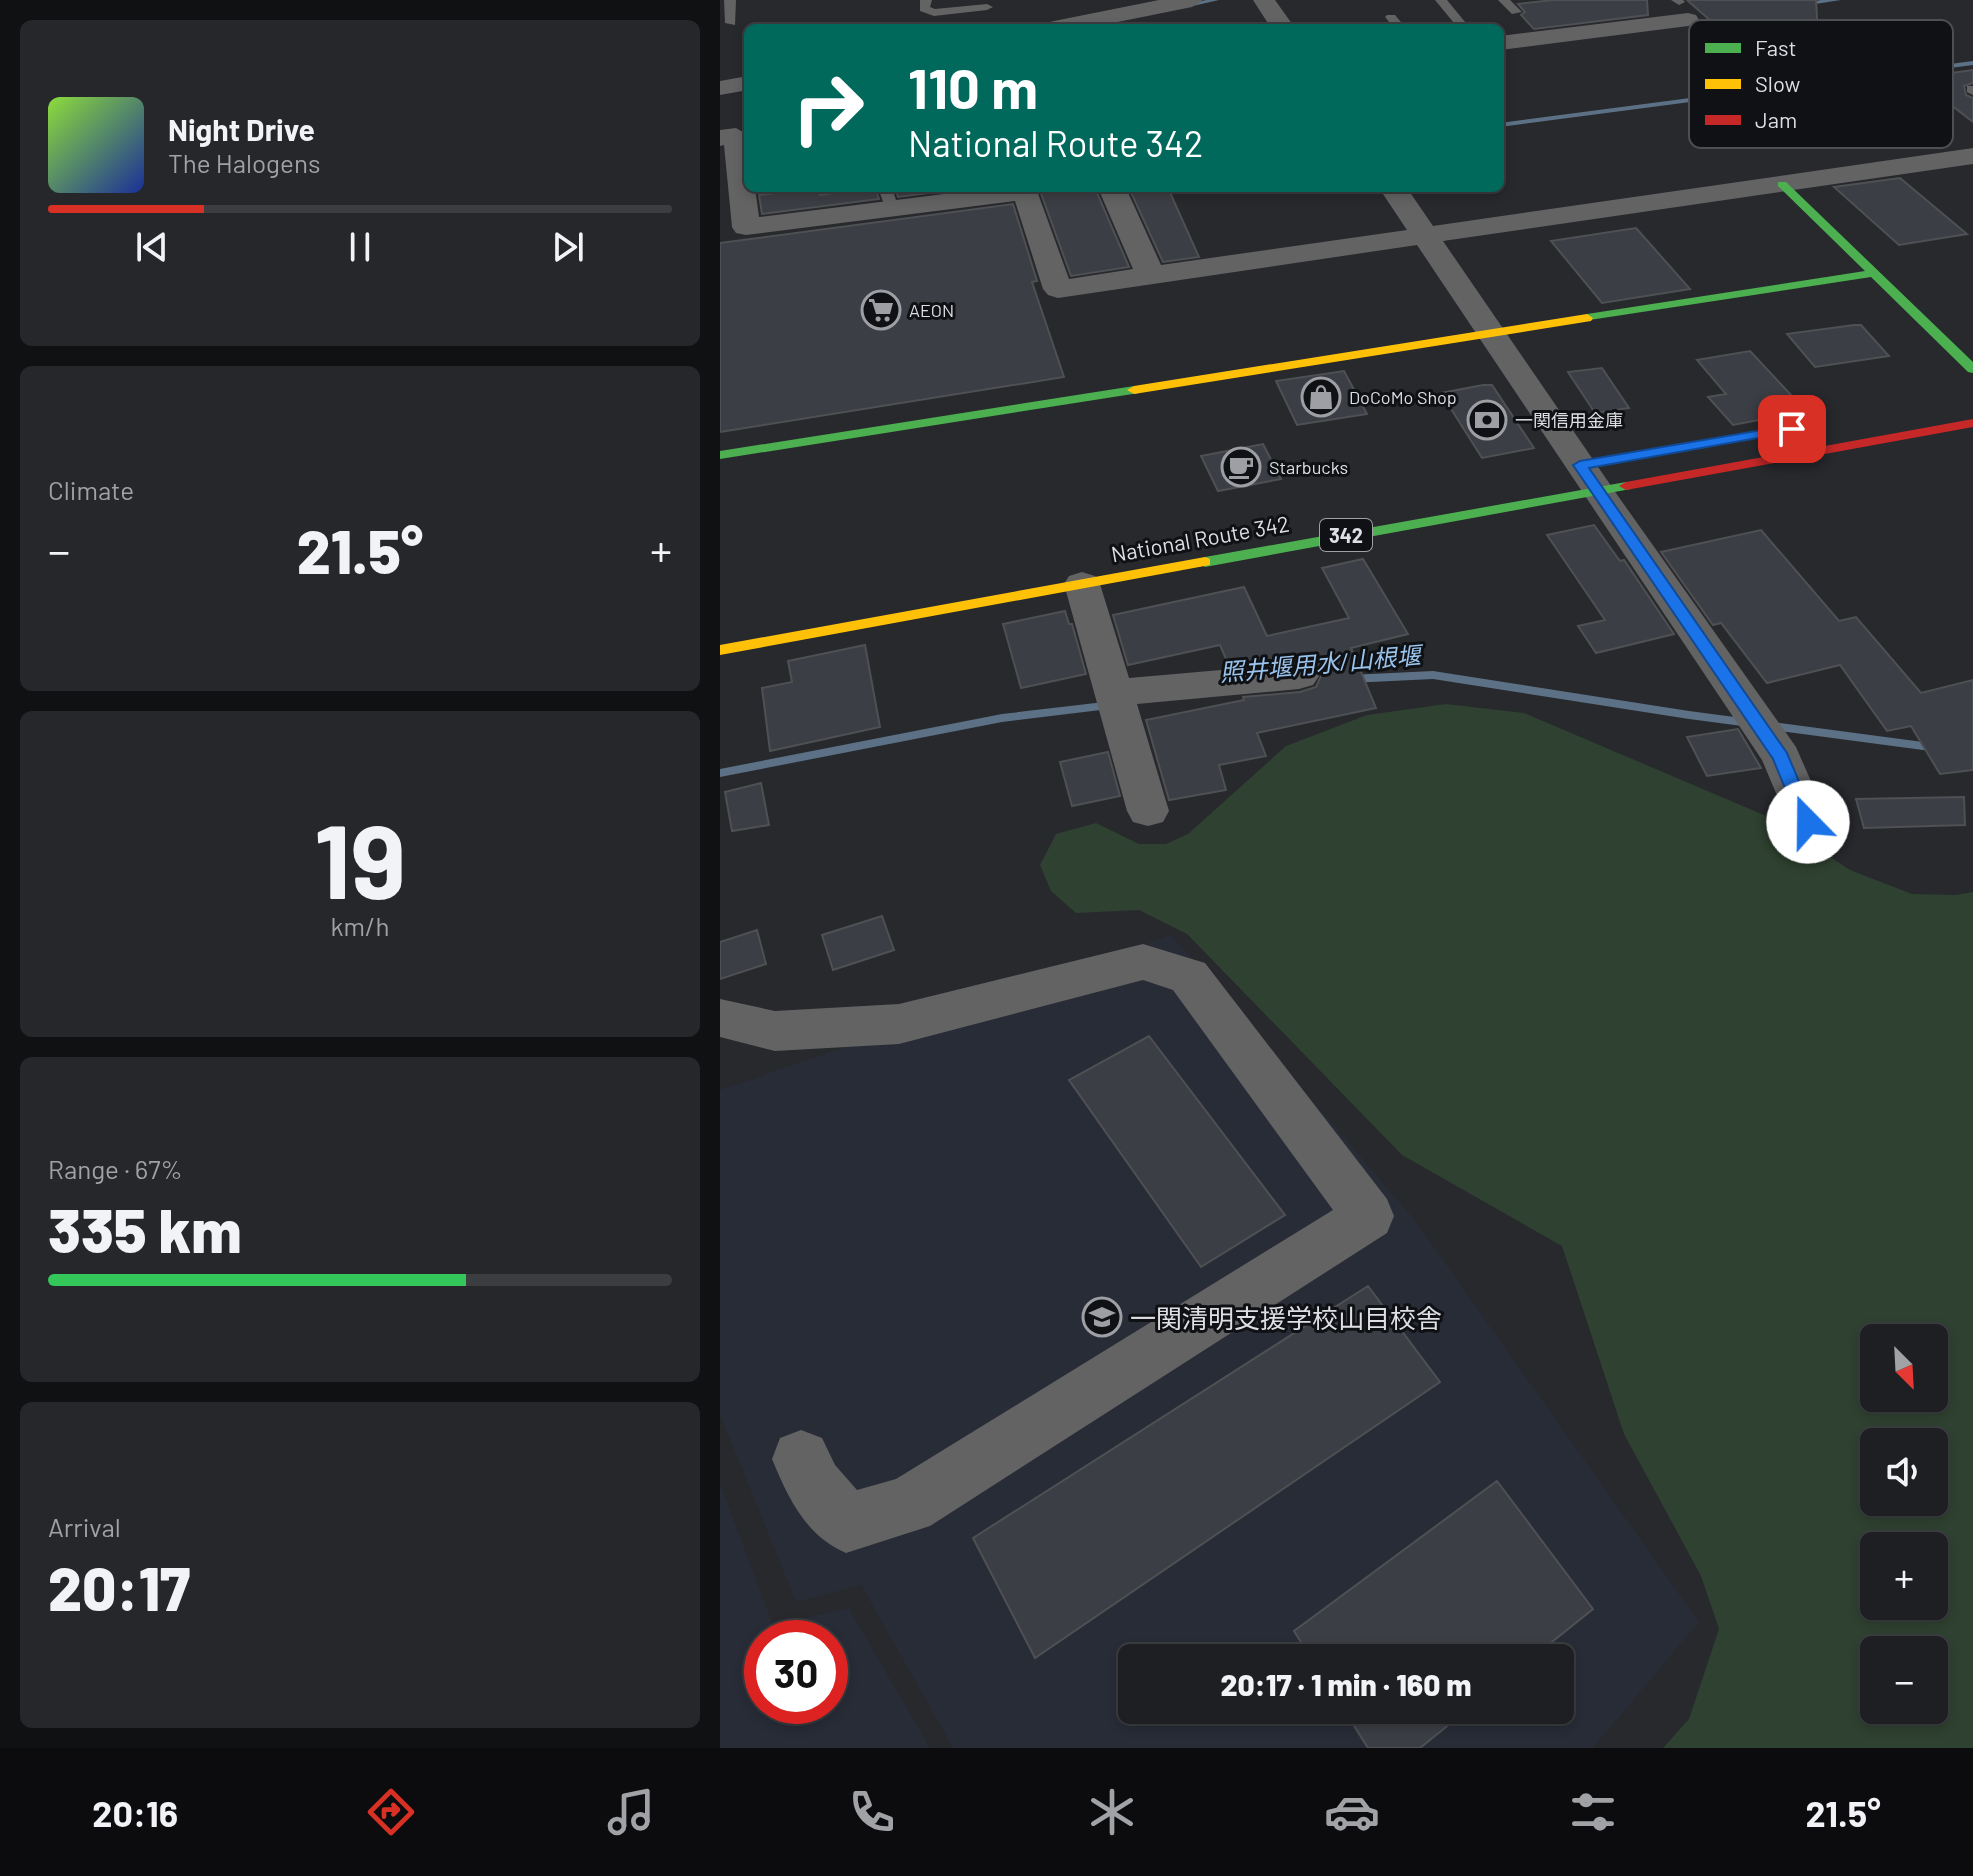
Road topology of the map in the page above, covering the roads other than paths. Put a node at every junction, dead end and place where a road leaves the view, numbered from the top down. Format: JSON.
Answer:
{"nodes":[{"id":1,"x":730,"y":0,"type":"edge"},
{"id":2,"x":926,"y":0,"type":"edge"},
{"id":3,"x":1192,"y":0,"type":"edge"},
{"id":4,"x":1264,"y":0,"type":"edge"},
{"id":5,"x":1441,"y":0,"type":"edge"},
{"id":6,"x":1504,"y":0,"type":"edge"},
{"id":7,"x":987,"y":7,"type":"dead end"},
{"id":8,"x":1681,"y":7,"type":"edge"},
{"id":9,"x":1575,"y":11,"type":"dead end"},
{"id":10,"x":1516,"y":12,"type":"dead end"},
{"id":11,"x":1391,"y":17,"type":"dead end"},
{"id":12,"x":731,"y":23,"type":"dead end"},
{"id":13,"x":1074,"y":24,"type":"edge"},
{"id":14,"x":1280,"y":24,"type":"edge"},
{"id":15,"x":1397,"y":24,"type":"edge"},
{"id":16,"x":1461,"y":24,"type":"edge"},
{"id":17,"x":1596,"y":32,"type":"junction"},
{"id":18,"x":1504,"y":43,"type":"edge"},
{"id":19,"x":744,"y":84,"type":"edge"},
{"id":20,"x":720,"y":88,"type":"edge"},
{"id":21,"x":735,"y":136,"type":"edge"},
{"id":22,"x":1973,"y":156,"type":"edge"},
{"id":23,"x":1782,"y":184,"type":"junction"},
{"id":24,"x":1114,"y":192,"type":"edge"},
{"id":25,"x":1396,"y":192,"type":"edge"},
{"id":26,"x":888,"y":198,"type":"edge"},
{"id":27,"x":1427,"y":237,"type":"junction"},
{"id":28,"x":1872,"y":273,"type":"junction"},
{"id":29,"x":1151,"y":276,"type":"junction"},
{"id":30,"x":1491,"y":334,"type":"junction"},
{"id":31,"x":1973,"y":369,"type":"edge"},
{"id":32,"x":1973,"y":423,"type":"edge"},
{"id":33,"x":720,"y":455,"type":"edge"},
{"id":34,"x":1584,"y":471,"type":"junction"},
{"id":35,"x":1082,"y":584,"type":"junction"},
{"id":36,"x":720,"y":650,"type":"edge"},
{"id":37,"x":1299,"y":676,"type":"dead end"},
{"id":38,"x":1114,"y":693,"type":"junction"},
{"id":39,"x":1148,"y":811,"type":"dead end"},
{"id":40,"x":1808,"y":822,"type":"dead end"},
{"id":41,"x":720,"y":1018,"type":"edge"},
{"id":42,"x":801,"y":1459,"type":"dead end"}],
"edges":[{"from":1,"to":12,"type":"lane"},
{"from":2,"to":7,"type":"lane"},
{"from":3,"to":13,"type":"street"},
{"from":4,"to":14,"type":"street"},
{"from":5,"to":16,"type":"lane"},
{"from":6,"to":10,"type":"lane"},
{"from":8,"to":17,"type":"street"},
{"from":9,"to":17,"type":"street"},
{"from":11,"to":15,"type":"lane"},
{"from":17,"to":18,"type":"street"},
{"from":19,"to":20,"type":"street"},
{"from":21,"to":26,"type":"street"},
{"from":22,"to":23,"type":"street"},
{"from":23,"to":27,"type":"street"},
{"from":23,"to":28,"type":"main road"},
{"from":24,"to":29,"type":"street"},
{"from":25,"to":27,"type":"street"},
{"from":26,"to":29,"type":"street"},
{"from":27,"to":29,"type":"street"},
{"from":27,"to":30,"type":"street"},
{"from":28,"to":30,"type":"main road"},
{"from":28,"to":31,"type":"main road"},
{"from":30,"to":33,"type":"main road"},
{"from":30,"to":34,"type":"street"},
{"from":32,"to":34,"type":"main road","name":"National Route 342","number":"342"},
{"from":34,"to":35,"type":"main road","name":"National Route 342","number":"342"},
{"from":34,"to":40,"type":"street"},
{"from":35,"to":36,"type":"main road","name":"National Route 342","number":"342"},
{"from":35,"to":38,"type":"street"},
{"from":37,"to":38,"type":"street"},
{"from":38,"to":39,"type":"street"},
{"from":41,"to":42,"type":"street"}]}
